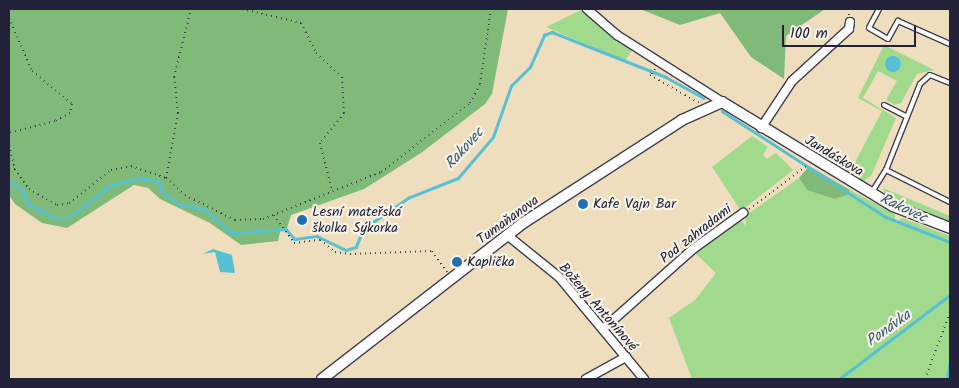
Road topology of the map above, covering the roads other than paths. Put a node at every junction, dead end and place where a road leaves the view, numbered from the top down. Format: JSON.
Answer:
{"nodes":[{"id":1,"x":587,"y":9,"type":"edge"},
{"id":2,"x":879,"y":9,"type":"edge"},
{"id":3,"x":850,"y":22,"type":"dead end"},
{"id":4,"x":950,"y":44,"type":"edge"},
{"id":5,"x":950,"y":83,"type":"edge"},
{"id":6,"x":722,"y":102,"type":"junction"},
{"id":7,"x":884,"y":105,"type":"dead end"},
{"id":8,"x":906,"y":116,"type":"junction"},
{"id":9,"x":761,"y":128,"type":"junction"},
{"id":10,"x":886,"y":170,"type":"junction"},
{"id":11,"x":871,"y":194,"type":"junction"},
{"id":12,"x":950,"y":202,"type":"edge"},
{"id":13,"x":743,"y":213,"type":"road end"},
{"id":14,"x":950,"y":228,"type":"edge"},
{"id":15,"x":507,"y":235,"type":"junction"},
{"id":16,"x":603,"y":329,"type":"junction"},
{"id":17,"x":626,"y":357,"type":"junction"},
{"id":18,"x":322,"y":379,"type":"edge"},
{"id":19,"x":586,"y":379,"type":"edge"},
{"id":20,"x":644,"y":379,"type":"edge"}],
"edges":[{"from":1,"to":6,"type":"street","name":"Jandáskova"},
{"from":2,"to":4,"type":"lane"},
{"from":3,"to":9,"type":"street"},
{"from":5,"to":8,"type":"lane"},
{"from":6,"to":9,"type":"street","name":"Jandáskova"},
{"from":6,"to":15,"type":"street","name":"Tumaňanova"},
{"from":7,"to":8,"type":"lane"},
{"from":8,"to":10,"type":"lane"},
{"from":9,"to":11,"type":"street","name":"Jandáskova"},
{"from":10,"to":11,"type":"lane"},
{"from":10,"to":12,"type":"lane"},
{"from":11,"to":14,"type":"street","name":"Jandáskova"},
{"from":13,"to":16,"type":"street","name":"Pod zahradami"},
{"from":15,"to":16,"type":"street","name":"Boženy Antonínové"},
{"from":15,"to":18,"type":"street","name":"Tumaňanova"},
{"from":16,"to":17,"type":"street","name":"Boženy Antonínové"},
{"from":17,"to":19,"type":"street"},
{"from":17,"to":20,"type":"street","name":"Boženy Antonínové"}]}
